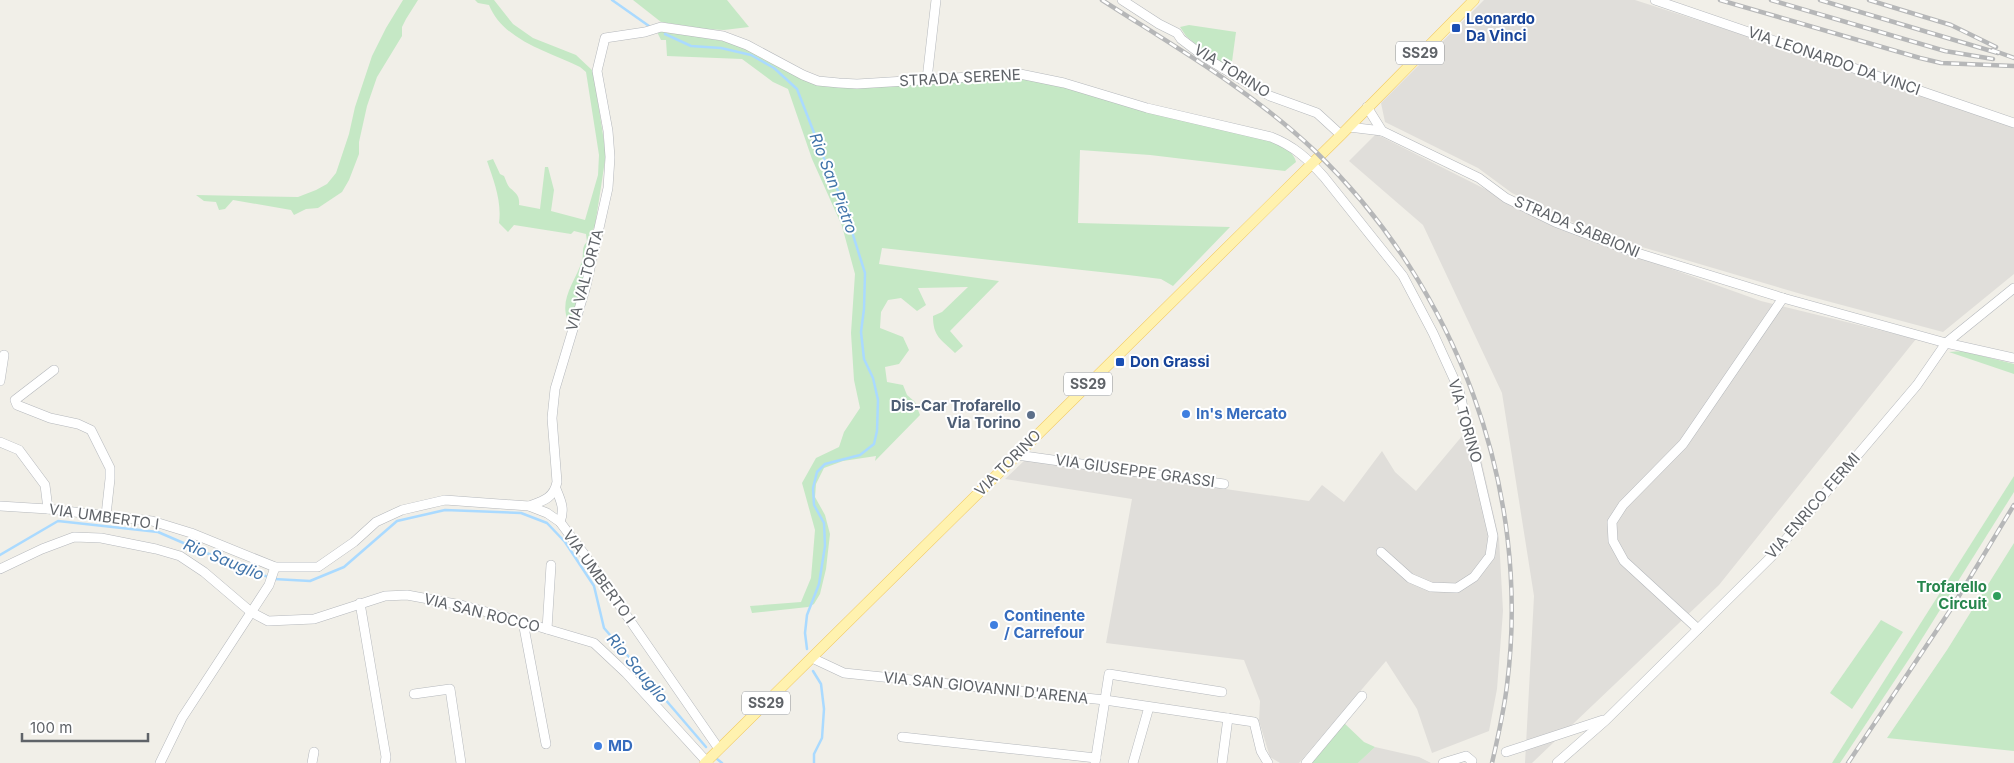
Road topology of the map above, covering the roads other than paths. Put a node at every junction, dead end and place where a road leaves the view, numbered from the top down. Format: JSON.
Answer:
{"nodes":[{"id":1,"x":936,"y":0,"type":"edge"},
{"id":2,"x":1122,"y":0,"type":"edge"},
{"id":3,"x":1474,"y":0,"type":"edge"},
{"id":4,"x":1654,"y":0,"type":"edge"},
{"id":5,"x":597,"y":71,"type":"joint"},
{"id":6,"x":927,"y":79,"type":"junction"},
{"id":7,"x":1367,"y":107,"type":"junction"},
{"id":8,"x":2014,"y":123,"type":"edge"},
{"id":9,"x":1349,"y":127,"type":"junction"},
{"id":10,"x":1382,"y":131,"type":"junction"},
{"id":11,"x":1341,"y":135,"type":"junction"},
{"id":12,"x":1311,"y":163,"type":"junction"},
{"id":13,"x":2014,"y":288,"type":"edge"},
{"id":14,"x":1783,"y":298,"type":"junction"},
{"id":15,"x":1946,"y":343,"type":"junction"},
{"id":16,"x":4,"y":355,"type":"dead end"},
{"id":17,"x":2014,"y":358,"type":"edge"},
{"id":18,"x":54,"y":370,"type":"dead end"},
{"id":19,"x":0,"y":381,"type":"edge"},
{"id":20,"x":0,"y":442,"type":"edge"},
{"id":21,"x":1017,"y":455,"type":"junction"},
{"id":22,"x":1224,"y":484,"type":"dead end"},
{"id":23,"x":556,"y":489,"type":"junction"},
{"id":24,"x":0,"y":506,"type":"edge"},
{"id":25,"x":529,"y":506,"type":"junction"},
{"id":26,"x":48,"y":509,"type":"junction"},
{"id":27,"x":106,"y":514,"type":"junction"},
{"id":28,"x":560,"y":522,"type":"junction"},
{"id":29,"x":1381,"y":552,"type":"dead end"},
{"id":30,"x":551,"y":565,"type":"dead end"},
{"id":31,"x":0,"y":569,"type":"edge"},
{"id":32,"x":274,"y":570,"type":"junction"},
{"id":33,"x":360,"y":603,"type":"junction"},
{"id":34,"x":251,"y":612,"type":"junction"},
{"id":35,"x":523,"y":622,"type":"junction"},
{"id":36,"x":547,"y":629,"type":"junction"},
{"id":37,"x":1698,"y":629,"type":"junction"},
{"id":38,"x":812,"y":658,"type":"junction"},
{"id":39,"x":1222,"y":692,"type":"dead end"},
{"id":40,"x":414,"y":694,"type":"dead end"},
{"id":41,"x":1362,"y":696,"type":"dead end"},
{"id":42,"x":1105,"y":700,"type":"junction"},
{"id":43,"x":1148,"y":707,"type":"junction"},
{"id":44,"x":1228,"y":718,"type":"junction"},
{"id":45,"x":1606,"y":720,"type":"junction"},
{"id":46,"x":902,"y":737,"type":"dead end"},
{"id":47,"x":546,"y":744,"type":"dead end"},
{"id":48,"x":719,"y":749,"type":"junction"},
{"id":49,"x":314,"y":752,"type":"dead end"},
{"id":50,"x":1506,"y":752,"type":"dead end"},
{"id":51,"x":1096,"y":760,"type":"edge"},
{"id":52,"x":707,"y":762,"type":"edge"},
{"id":53,"x":160,"y":763,"type":"edge"},
{"id":54,"x":312,"y":763,"type":"edge"},
{"id":55,"x":385,"y":763,"type":"edge"},
{"id":56,"x":461,"y":763,"type":"edge"},
{"id":57,"x":1132,"y":763,"type":"edge"},
{"id":58,"x":1222,"y":763,"type":"edge"},
{"id":59,"x":1268,"y":763,"type":"edge"},
{"id":60,"x":1306,"y":763,"type":"edge"},
{"id":61,"x":1443,"y":763,"type":"edge"},
{"id":62,"x":1471,"y":763,"type":"edge"},
{"id":63,"x":1558,"y":763,"type":"edge"}],
"edges":[{"from":1,"to":6,"type":"street"},
{"from":2,"to":11,"type":"street","name":"VIA TORINO"},
{"from":3,"to":7,"type":"main road","name":"VIA TORINO","number":"SS29"},
{"from":4,"to":8,"type":"street","name":"VIA LEONARDO DA VINCI"},
{"from":5,"to":6,"type":"street","name":"STRADA SERENE"},
{"from":5,"to":23,"type":"street","name":"VIA VALTORTA"},
{"from":6,"to":12,"type":"street","name":"STRADA SERENE"},
{"from":7,"to":9,"type":"main road","name":"VIA TORINO","number":"SS29"},
{"from":7,"to":10,"type":"street"},
{"from":9,"to":10,"type":"street","name":"STRADA SABBIONI"},
{"from":9,"to":11,"type":"main road","name":"VIA TORINO","number":"SS29"},
{"from":10,"to":14,"type":"street","name":"STRADA SABBIONI"},
{"from":11,"to":12,"type":"main road","name":"VIA TORINO","number":"SS29"},
{"from":12,"to":21,"type":"main road","name":"VIA TORINO","number":"SS29"},
{"from":12,"to":29,"type":"street","name":"VIA TORINO"},
{"from":13,"to":15,"type":"street","name":"VIA ENRICO FERMI"},
{"from":14,"to":15,"type":"street","name":"STRADA SABBIONI"},
{"from":14,"to":37,"type":"street"},
{"from":15,"to":17,"type":"street","name":"STRADA SABBIONI"},
{"from":15,"to":37,"type":"street","name":"VIA ENRICO FERMI"},
{"from":16,"to":19,"type":"street"},
{"from":18,"to":27,"type":"street"},
{"from":20,"to":26,"type":"street"},
{"from":21,"to":22,"type":"street","name":"VIA GIUSEPPE GRASSI"},
{"from":21,"to":38,"type":"main road","name":"VIA TORINO","number":"SS29"},
{"from":23,"to":25,"type":"street"},
{"from":23,"to":28,"type":"street","name":"VIA VALTORTA"},
{"from":24,"to":26,"type":"street","name":"VIA UMBERTO I"},
{"from":25,"to":28,"type":"street","name":"VIA UMBERTO I"},
{"from":25,"to":32,"type":"street","name":"VIA UMBERTO I"},
{"from":26,"to":27,"type":"street","name":"VIA UMBERTO I"},
{"from":27,"to":32,"type":"street","name":"VIA UMBERTO I"},
{"from":28,"to":48,"type":"street","name":"VIA UMBERTO I"},
{"from":30,"to":36,"type":"street"},
{"from":31,"to":34,"type":"street","name":"VIA SAN ROCCO"},
{"from":32,"to":34,"type":"street"},
{"from":33,"to":34,"type":"street","name":"VIA SAN ROCCO"},
{"from":33,"to":35,"type":"street","name":"VIA SAN ROCCO"},
{"from":33,"to":55,"type":"street"},
{"from":34,"to":53,"type":"street"},
{"from":35,"to":36,"type":"street","name":"VIA SAN ROCCO"},
{"from":35,"to":47,"type":"street"},
{"from":36,"to":52,"type":"street","name":"VIA SAN ROCCO"},
{"from":37,"to":45,"type":"street","name":"VIA ENRICO FERMI"},
{"from":38,"to":42,"type":"street","name":"VIA SAN GIOVANNI D'ARENA"},
{"from":38,"to":48,"type":"main road","name":"VIA TORINO","number":"SS29"},
{"from":39,"to":42,"type":"street"},
{"from":40,"to":56,"type":"street"},
{"from":41,"to":60,"type":"street"},
{"from":42,"to":43,"type":"street"},
{"from":42,"to":51,"type":"street","name":"VIA SAN GIOVANNI D'ARENA"},
{"from":43,"to":44,"type":"street"},
{"from":43,"to":57,"type":"street"},
{"from":44,"to":58,"type":"street"},
{"from":44,"to":59,"type":"street"},
{"from":45,"to":50,"type":"street"},
{"from":45,"to":63,"type":"street","name":"VIA ENRICO FERMI"},
{"from":46,"to":51,"type":"street","name":"VIA SAN GIOVANNI D'ARENA"},
{"from":48,"to":52,"type":"main road","name":"VIA TORINO","number":"SS29"},
{"from":49,"to":54,"type":"street"},
{"from":61,"to":62,"type":"street"}]}
